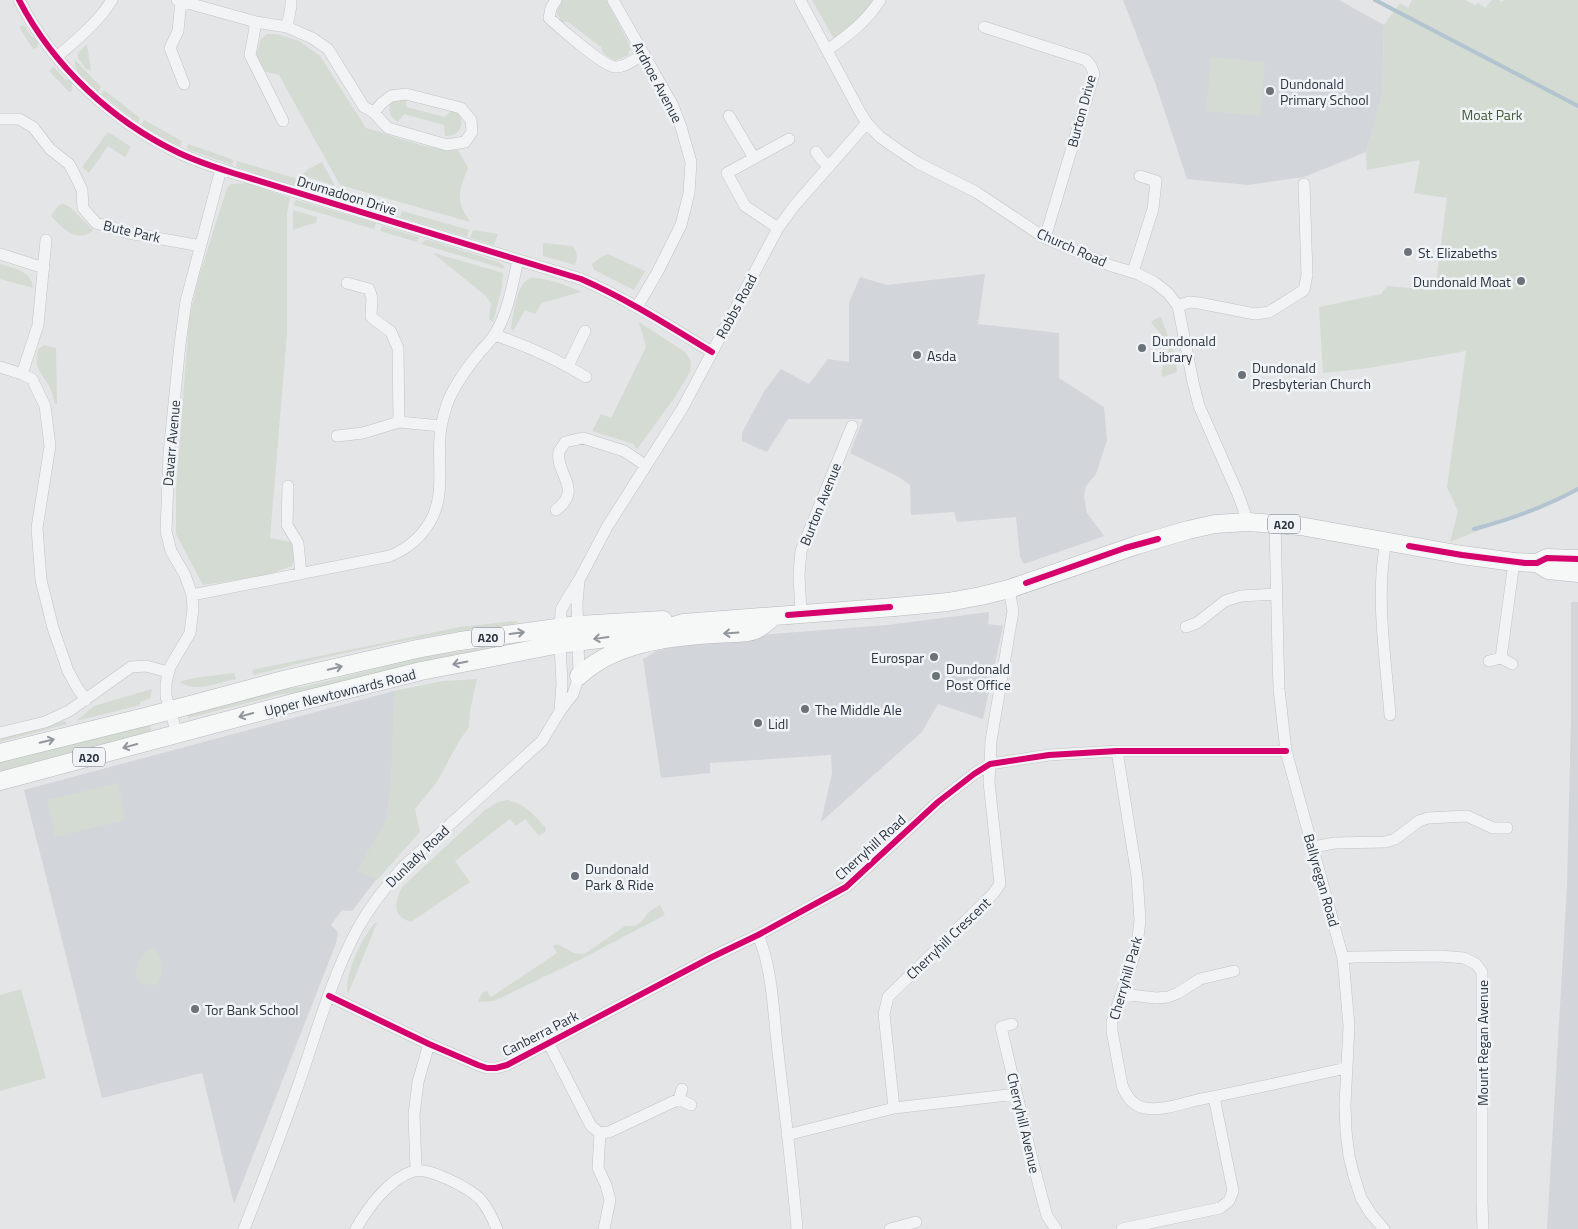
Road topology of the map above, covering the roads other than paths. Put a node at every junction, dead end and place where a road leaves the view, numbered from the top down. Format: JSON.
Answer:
{"nodes":[{"id":1,"x":19,"y":0,"type":"edge"},
{"id":2,"x":112,"y":0,"type":"edge"},
{"id":3,"x":179,"y":0,"type":"edge"},
{"id":4,"x":291,"y":0,"type":"edge"},
{"id":5,"x":556,"y":0,"type":"edge"},
{"id":6,"x":612,"y":0,"type":"edge"},
{"id":7,"x":800,"y":0,"type":"edge"},
{"id":8,"x":880,"y":0,"type":"edge"},
{"id":9,"x":256,"y":22,"type":"junction"},
{"id":10,"x":287,"y":27,"type":"junction"},
{"id":11,"x":984,"y":27,"type":"dead end"},
{"id":12,"x":827,"y":50,"type":"junction"},
{"id":13,"x":644,"y":54,"type":"junction"},
{"id":14,"x":57,"y":57,"type":"junction"},
{"id":15,"x":184,"y":84,"type":"dead end"},
{"id":16,"x":375,"y":111,"type":"junction"},
{"id":17,"x":729,"y":116,"type":"dead end"},
{"id":18,"x":0,"y":119,"type":"edge"},
{"id":19,"x":283,"y":121,"type":"dead end"},
{"id":20,"x":867,"y":123,"type":"junction"},
{"id":21,"x":789,"y":139,"type":"dead end"},
{"id":22,"x":816,"y":152,"type":"dead end"},
{"id":23,"x":754,"y":158,"type":"junction"},
{"id":24,"x":829,"y":167,"type":"junction"},
{"id":25,"x":221,"y":169,"type":"junction"},
{"id":26,"x":1140,"y":176,"type":"dead end"},
{"id":27,"x":1304,"y":184,"type":"dead end"},
{"id":28,"x":778,"y":228,"type":"junction"},
{"id":29,"x":1045,"y":238,"type":"junction"},
{"id":30,"x":46,"y":240,"type":"dead end"},
{"id":31,"x":201,"y":246,"type":"junction"},
{"id":32,"x":0,"y":254,"type":"edge"},
{"id":33,"x":518,"y":260,"type":"junction"},
{"id":34,"x":44,"y":268,"type":"junction"},
{"id":35,"x":1133,"y":272,"type":"junction"},
{"id":36,"x":347,"y":283,"type":"dead end"},
{"id":37,"x":1178,"y":306,"type":"junction"},
{"id":38,"x":637,"y":307,"type":"junction"},
{"id":39,"x":585,"y":331,"type":"dead end"},
{"id":40,"x":495,"y":334,"type":"junction"},
{"id":41,"x":712,"y":352,"type":"junction"},
{"id":42,"x":568,"y":366,"type":"junction"},
{"id":43,"x":0,"y":367,"type":"edge"},
{"id":44,"x":22,"y":374,"type":"junction"},
{"id":45,"x":586,"y":377,"type":"dead end"},
{"id":46,"x":399,"y":422,"type":"junction"},
{"id":47,"x":441,"y":426,"type":"junction"},
{"id":48,"x":852,"y":426,"type":"dead end"},
{"id":49,"x":337,"y":436,"type":"dead end"},
{"id":50,"x":645,"y":465,"type":"junction"},
{"id":51,"x":288,"y":486,"type":"dead end"},
{"id":52,"x":556,"y":510,"type":"dead end"},
{"id":53,"x":1248,"y":522,"type":"junction"},
{"id":54,"x":1275,"y":523,"type":"junction"},
{"id":55,"x":1386,"y":542,"type":"junction"},
{"id":56,"x":1578,"y":559,"type":"edge"},
{"id":57,"x":1514,"y":562,"type":"junction"},
{"id":58,"x":1537,"y":563,"type":"junction"},
{"id":59,"x":1578,"y":573,"type":"edge"},
{"id":60,"x":301,"y":574,"type":"junction"},
{"id":61,"x":579,"y":580,"type":"junction"},
{"id":62,"x":1009,"y":589,"type":"junction"},
{"id":63,"x":1276,"y":594,"type":"junction"},
{"id":64,"x":192,"y":595,"type":"junction"},
{"id":65,"x":801,"y":613,"type":"junction"},
{"id":66,"x":774,"y":616,"type":"junction"},
{"id":67,"x":1186,"y":627,"type":"dead end"},
{"id":68,"x":578,"y":633,"type":"junction"},
{"id":69,"x":560,"y":636,"type":"junction"},
{"id":70,"x":1501,"y":658,"type":"junction"},
{"id":71,"x":1489,"y":661,"type":"dead end"},
{"id":72,"x":1512,"y":664,"type":"dead end"},
{"id":73,"x":168,"y":672,"type":"junction"},
{"id":74,"x":579,"y":676,"type":"junction"},
{"id":75,"x":86,"y":700,"type":"junction"},
{"id":76,"x":170,"y":710,"type":"junction"},
{"id":77,"x":560,"y":710,"type":"junction"},
{"id":78,"x":1390,"y":715,"type":"dead end"},
{"id":79,"x":0,"y":733,"type":"edge"},
{"id":80,"x":177,"y":734,"type":"junction"},
{"id":81,"x":1117,"y":751,"type":"junction"},
{"id":82,"x":1286,"y":751,"type":"junction"},
{"id":83,"x":0,"y":753,"type":"edge"},
{"id":84,"x":990,"y":764,"type":"junction"},
{"id":85,"x":0,"y":781,"type":"edge"},
{"id":86,"x":1507,"y":828,"type":"dead end"},
{"id":87,"x":1313,"y":848,"type":"junction"},
{"id":88,"x":758,"y":935,"type":"junction"},
{"id":89,"x":1343,"y":958,"type":"junction"},
{"id":90,"x":1234,"y":971,"type":"dead end"},
{"id":91,"x":1121,"y":994,"type":"junction"},
{"id":92,"x":329,"y":996,"type":"junction"},
{"id":93,"x":1012,"y":1024,"type":"dead end"},
{"id":94,"x":548,"y":1042,"type":"junction"},
{"id":95,"x":429,"y":1044,"type":"junction"},
{"id":96,"x":1346,"y":1068,"type":"junction"},
{"id":97,"x":1017,"y":1094,"type":"junction"},
{"id":98,"x":1214,"y":1097,"type":"junction"},
{"id":99,"x":691,"y":1105,"type":"dead end"},
{"id":100,"x":894,"y":1108,"type":"junction"},
{"id":101,"x":600,"y":1133,"type":"junction"},
{"id":102,"x":787,"y":1135,"type":"junction"},
{"id":103,"x":416,"y":1170,"type":"junction"},
{"id":104,"x":916,"y":1222,"type":"dead end"},
{"id":105,"x":244,"y":1229,"type":"edge"},
{"id":106,"x":356,"y":1229,"type":"edge"},
{"id":107,"x":497,"y":1229,"type":"edge"},
{"id":108,"x":604,"y":1229,"type":"edge"},
{"id":109,"x":797,"y":1229,"type":"edge"},
{"id":110,"x":890,"y":1229,"type":"edge"},
{"id":111,"x":1056,"y":1229,"type":"edge"},
{"id":112,"x":1122,"y":1229,"type":"edge"},
{"id":113,"x":1382,"y":1229,"type":"edge"},
{"id":114,"x":1483,"y":1229,"type":"edge"}],
"edges":[{"from":1,"to":14,"type":"street","name":"Drumadoon Drive"},
{"from":2,"to":14,"type":"street"},
{"from":3,"to":9,"type":"street"},
{"from":3,"to":15,"type":"street"},
{"from":4,"to":10,"type":"street"},
{"from":5,"to":13,"type":"street"},
{"from":6,"to":13,"type":"street","name":"Ardnoe Avenue"},
{"from":7,"to":12,"type":"street","name":"Church Road"},
{"from":8,"to":12,"type":"street"},
{"from":9,"to":10,"type":"street"},
{"from":9,"to":19,"type":"street"},
{"from":10,"to":16,"type":"street"},
{"from":11,"to":29,"type":"street","name":"Burton Drive"},
{"from":12,"to":20,"type":"street","name":"Church Road"},
{"from":13,"to":38,"type":"street","name":"Ardnoe Avenue"},
{"from":14,"to":25,"type":"street","name":"Drumadoon Drive"},
{"from":16,"to":16,"type":"street"},
{"from":17,"to":23,"type":"street"},
{"from":18,"to":31,"type":"street","name":"Bute Park"},
{"from":20,"to":24,"type":"street","name":"Robbs Road"},
{"from":20,"to":29,"type":"street","name":"Church Road"},
{"from":21,"to":23,"type":"street"},
{"from":22,"to":24,"type":"street"},
{"from":23,"to":28,"type":"street"},
{"from":24,"to":28,"type":"street","name":"Robbs Road"},
{"from":25,"to":31,"type":"street","name":"Davarr Avenue"},
{"from":25,"to":33,"type":"street","name":"Drumadoon Drive"},
{"from":26,"to":35,"type":"street"},
{"from":27,"to":37,"type":"street"},
{"from":28,"to":41,"type":"street","name":"Robbs Road"},
{"from":29,"to":35,"type":"street","name":"Church Road"},
{"from":30,"to":34,"type":"street"},
{"from":31,"to":64,"type":"street","name":"Davarr Avenue"},
{"from":32,"to":34,"type":"street"},
{"from":33,"to":38,"type":"street","name":"Drumadoon Drive"},
{"from":33,"to":40,"type":"street"},
{"from":34,"to":44,"type":"street"},
{"from":35,"to":37,"type":"street","name":"Church Road"},
{"from":36,"to":46,"type":"street"},
{"from":37,"to":53,"type":"street"},
{"from":38,"to":41,"type":"street","name":"Drumadoon Drive"},
{"from":39,"to":42,"type":"street"},
{"from":40,"to":42,"type":"street"},
{"from":40,"to":47,"type":"street"},
{"from":41,"to":50,"type":"street","name":"Robbs Road"},
{"from":42,"to":45,"type":"street"},
{"from":43,"to":44,"type":"street"},
{"from":44,"to":75,"type":"street"},
{"from":46,"to":47,"type":"street"},
{"from":46,"to":49,"type":"street"},
{"from":47,"to":60,"type":"street"},
{"from":48,"to":65,"type":"street","name":"Burton Avenue"},
{"from":50,"to":52,"type":"street"},
{"from":50,"to":61,"type":"street","name":"Robbs Road"},
{"from":51,"to":60,"type":"street"},
{"from":53,"to":54,"type":"highway","name":"Upper Newtownards Road","number":"A20"},
{"from":53,"to":62,"type":"highway","name":"Upper Newtownards Road","number":"A20"},
{"from":54,"to":55,"type":"highway","name":"Upper Newtownards Road","number":"A20"},
{"from":54,"to":63,"type":"street","name":"Ballyregan Road"},
{"from":55,"to":57,"type":"highway","name":"Upper Newtownards Road","number":"A20"},
{"from":55,"to":78,"type":"street"},
{"from":56,"to":58,"type":"highway","name":"Upper Newtownards Road","number":"A20"},
{"from":57,"to":58,"type":"highway","name":"Upper Newtownards Road","number":"A20"},
{"from":57,"to":70,"type":"street"},
{"from":58,"to":59,"type":"highway","name":"Upper Newtownards Road","number":"A20"},
{"from":60,"to":64,"type":"street"},
{"from":61,"to":68,"type":"street","name":"Robbs Road"},
{"from":61,"to":69,"type":"street","name":"Robbs Road"},
{"from":62,"to":65,"type":"highway","name":"Upper Newtownards Road","number":"A20"},
{"from":62,"to":84,"type":"street"},
{"from":63,"to":67,"type":"street"},
{"from":63,"to":82,"type":"street","name":"Ballyregan Road"},
{"from":64,"to":73,"type":"street","name":"Davarr Avenue"},
{"from":65,"to":66,"type":"highway","name":"Upper Newtownards Road","number":"A20"},
{"from":66,"to":68,"type":"highway","name":"Upper Newtownards Road","number":"A20"},
{"from":66,"to":74,"type":"highway","one_way":true},
{"from":68,"to":69,"type":"highway","name":"Upper Newtownards Road","number":"A20"},
{"from":68,"to":74,"type":"street","name":"Dunlady Road"},
{"from":76,"to":69,"type":"highway","name":"Upper Newtownards Road","number":"A20","one_way":true},
{"from":69,"to":77,"type":"street","name":"Dunlady Road"},
{"from":69,"to":80,"type":"highway","name":"Upper Newtownards Road","number":"A20","one_way":true},
{"from":70,"to":71,"type":"street"},
{"from":70,"to":72,"type":"street"},
{"from":73,"to":75,"type":"street"},
{"from":73,"to":76,"type":"street","name":"Davarr Avenue"},
{"from":74,"to":77,"type":"street","name":"Dunlady Road"},
{"from":75,"to":79,"type":"street"},
{"from":76,"to":80,"type":"street","name":"Davarr Avenue"},
{"from":83,"to":76,"type":"highway","name":"Upper Newtownards Road","number":"A20","one_way":true},
{"from":77,"to":92,"type":"street","name":"Dunlady Road"},
{"from":80,"to":85,"type":"highway","name":"Upper Newtownards Road","number":"A20","one_way":true},
{"from":81,"to":82,"type":"street"},
{"from":81,"to":84,"type":"street"},
{"from":81,"to":91,"type":"street","name":"Cherryhill Park"},
{"from":82,"to":87,"type":"street","name":"Ballyregan Road"},
{"from":84,"to":88,"type":"street","name":"Cherryhill Road"},
{"from":84,"to":100,"type":"street","name":"Cherryhill Crescent"},
{"from":86,"to":87,"type":"street"},
{"from":87,"to":89,"type":"street","name":"Ballyregan Road"},
{"from":88,"to":94,"type":"street","name":"Canberra Park"},
{"from":88,"to":102,"type":"street"},
{"from":89,"to":96,"type":"street","name":"Ballyregan Road"},
{"from":89,"to":114,"type":"street","name":"Mount Regan Avenue"},
{"from":90,"to":91,"type":"street"},
{"from":91,"to":98,"type":"street","name":"Cherryhill Park"},
{"from":92,"to":95,"type":"street","name":"Canberra Park"},
{"from":92,"to":105,"type":"street","name":"Dunlady Road"},
{"from":93,"to":97,"type":"street","name":"Cherryhill Avenue"},
{"from":94,"to":95,"type":"street","name":"Canberra Park"},
{"from":94,"to":101,"type":"street"},
{"from":95,"to":103,"type":"street"},
{"from":96,"to":98,"type":"street","name":"Cherryhill Park"},
{"from":96,"to":113,"type":"street","name":"Ballyregan Road"},
{"from":97,"to":100,"type":"street"},
{"from":97,"to":111,"type":"street","name":"Cherryhill Avenue"},
{"from":98,"to":112,"type":"street"},
{"from":99,"to":101,"type":"street"},
{"from":100,"to":102,"type":"street"},
{"from":101,"to":108,"type":"street"},
{"from":102,"to":109,"type":"street"},
{"from":103,"to":106,"type":"street"},
{"from":103,"to":107,"type":"street"},
{"from":104,"to":110,"type":"street"}]}
